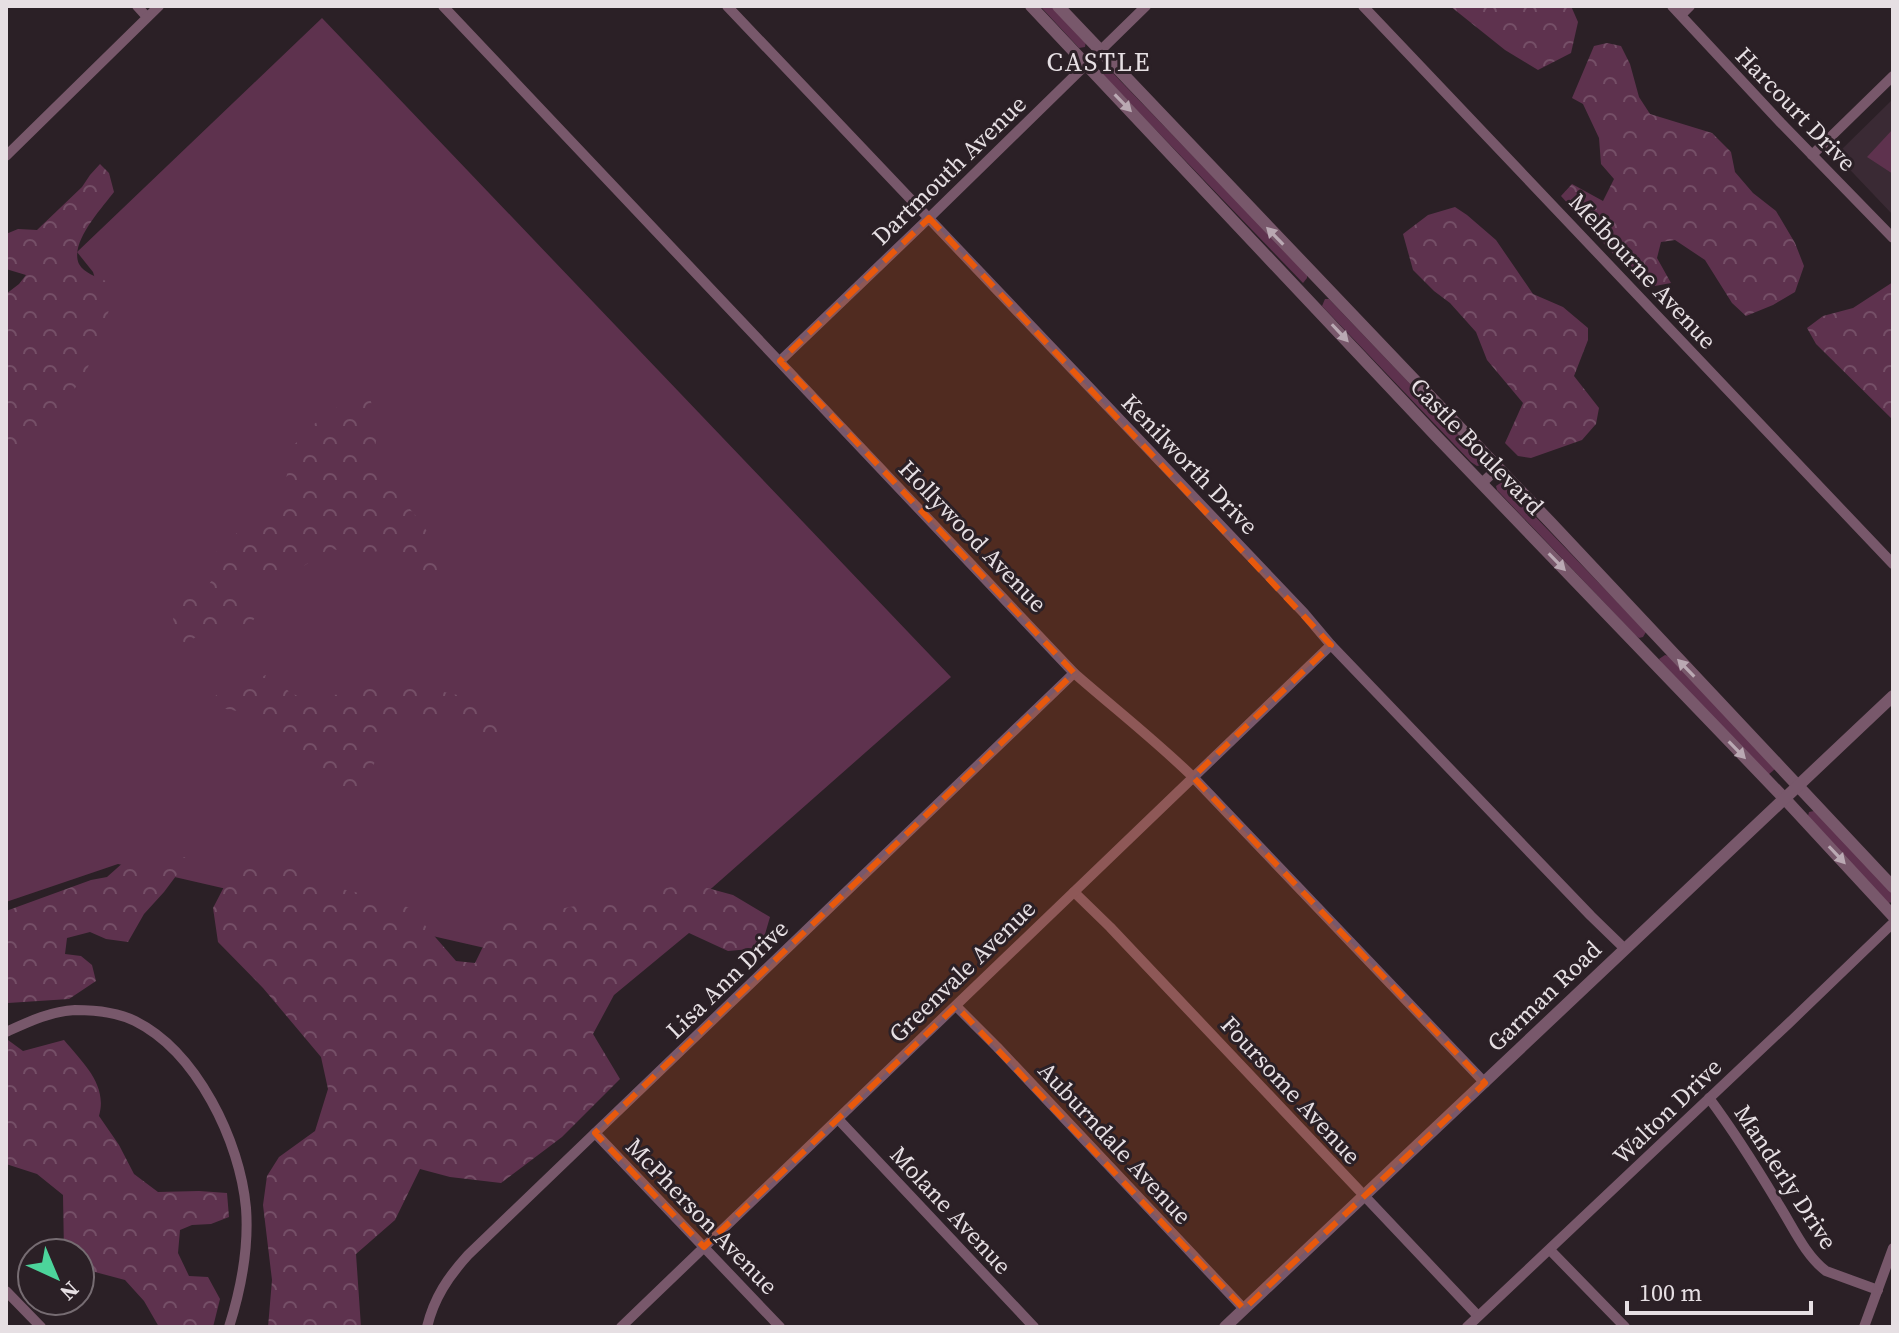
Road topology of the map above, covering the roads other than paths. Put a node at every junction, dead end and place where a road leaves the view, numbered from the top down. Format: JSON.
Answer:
{"nodes":[{"id":1,"x":137,"y":6,"type":"edge"},
{"id":2,"x":159,"y":6,"type":"edge"},
{"id":3,"x":443,"y":6,"type":"edge"},
{"id":4,"x":727,"y":6,"type":"edge"},
{"id":5,"x":1031,"y":6,"type":"edge"},
{"id":6,"x":1058,"y":6,"type":"edge"},
{"id":7,"x":1146,"y":6,"type":"edge"},
{"id":8,"x":1363,"y":6,"type":"edge"},
{"id":9,"x":1672,"y":6,"type":"edge"},
{"id":10,"x":1690,"y":6,"type":"edge"},
{"id":11,"x":1681,"y":15,"type":"junction"},
{"id":12,"x":147,"y":17,"type":"junction"},
{"id":13,"x":1100,"y":51,"type":"junction"},
{"id":14,"x":1086,"y":65,"type":"junction"},
{"id":15,"x":1893,"y":76,"type":"edge"},
{"id":16,"x":1812,"y":155,"type":"junction"},
{"id":17,"x":6,"y":156,"type":"edge"},
{"id":18,"x":929,"y":218,"type":"junction"},
{"id":19,"x":1893,"y":238,"type":"edge"},
{"id":20,"x":1324,"y":286,"type":"junction"},
{"id":21,"x":1310,"y":300,"type":"junction"},
{"id":22,"x":780,"y":361,"type":"junction"},
{"id":23,"x":1498,"y":468,"type":"junction"},
{"id":24,"x":1482,"y":483,"type":"junction"},
{"id":25,"x":1893,"y":564,"type":"edge"},
{"id":26,"x":1663,"y":643,"type":"junction"},
{"id":27,"x":1331,"y":645,"type":"junction"},
{"id":28,"x":1648,"y":657,"type":"junction"},
{"id":29,"x":1074,"y":673,"type":"junction"},
{"id":30,"x":1893,"y":696,"type":"edge"},
{"id":31,"x":1193,"y":777,"type":"junction"},
{"id":32,"x":1798,"y":785,"type":"junction"},
{"id":33,"x":1784,"y":798,"type":"junction"},
{"id":34,"x":1893,"y":887,"type":"edge"},
{"id":35,"x":1074,"y":892,"type":"junction"},
{"id":36,"x":1893,"y":916,"type":"edge"},
{"id":37,"x":1893,"y":923,"type":"edge"},
{"id":38,"x":1625,"y":949,"type":"junction"},
{"id":39,"x":956,"y":1006,"type":"junction"},
{"id":40,"x":6,"y":1032,"type":"edge"},
{"id":41,"x":1485,"y":1083,"type":"junction"},
{"id":42,"x":1709,"y":1098,"type":"junction"},
{"id":43,"x":838,"y":1119,"type":"junction"},
{"id":44,"x":595,"y":1133,"type":"junction"},
{"id":45,"x":1365,"y":1196,"type":"junction"},
{"id":46,"x":704,"y":1247,"type":"junction"},
{"id":47,"x":1893,"y":1248,"type":"edge"},
{"id":48,"x":1550,"y":1250,"type":"junction"},
{"id":49,"x":1878,"y":1290,"type":"junction"},
{"id":50,"x":6,"y":1291,"type":"edge"},
{"id":51,"x":1244,"y":1309,"type":"junction"},
{"id":52,"x":1478,"y":1316,"type":"junction"},
{"id":53,"x":41,"y":1327,"type":"edge"},
{"id":54,"x":229,"y":1327,"type":"edge"},
{"id":55,"x":427,"y":1327,"type":"edge"},
{"id":56,"x":621,"y":1327,"type":"edge"},
{"id":57,"x":780,"y":1327,"type":"edge"},
{"id":58,"x":1034,"y":1327,"type":"edge"},
{"id":59,"x":1225,"y":1327,"type":"edge"},
{"id":60,"x":1467,"y":1327,"type":"edge"},
{"id":61,"x":1625,"y":1327,"type":"edge"},
{"id":62,"x":1864,"y":1327,"type":"edge"}],
"edges":[{"from":1,"to":12,"type":"street"},
{"from":2,"to":12,"type":"street"},
{"from":3,"to":22,"type":"street","name":"Hollywood Avenue"},
{"from":4,"to":18,"type":"street","name":"Kenilworth Drive"},
{"from":5,"to":14,"type":"street","name":"Castle Boulevard"},
{"from":6,"to":13,"type":"street","name":"Castle Boulevard"},
{"from":7,"to":13,"type":"street","name":"Dartmouth Avenue"},
{"from":8,"to":25,"type":"street","name":"Melbourne Avenue"},
{"from":9,"to":11,"type":"street","name":"Harcourt Drive"},
{"from":10,"to":11,"type":"street"},
{"from":11,"to":16,"type":"street","name":"Harcourt Drive"},
{"from":12,"to":17,"type":"street"},
{"from":13,"to":14,"type":"street","name":"Dartmouth Avenue"},
{"from":20,"to":13,"type":"street","name":"Castle Boulevard","one_way":true},
{"from":14,"to":18,"type":"street","name":"Dartmouth Avenue"},
{"from":14,"to":21,"type":"street","name":"Castle Boulevard","one_way":true},
{"from":15,"to":16,"type":"street"},
{"from":16,"to":19,"type":"street","name":"Harcourt Drive"},
{"from":18,"to":22,"type":"street","name":"Dartmouth Avenue"},
{"from":18,"to":27,"type":"street","name":"Kenilworth Drive"},
{"from":20,"to":21,"type":"street"},
{"from":20,"to":23,"type":"street","name":"Castle Boulevard"},
{"from":21,"to":24,"type":"street","name":"Castle Boulevard","one_way":true},
{"from":22,"to":29,"type":"street","name":"Hollywood Avenue"},
{"from":23,"to":24,"type":"street"},
{"from":23,"to":26,"type":"street","name":"Castle Boulevard"},
{"from":24,"to":28,"type":"street","name":"Castle Boulevard","one_way":true},
{"from":26,"to":28,"type":"street"},
{"from":32,"to":26,"type":"street","name":"Castle Boulevard","one_way":true},
{"from":27,"to":31,"type":"street","name":"Greenvale Avenue"},
{"from":27,"to":38,"type":"street","name":"Kenilworth Drive"},
{"from":28,"to":33,"type":"street","name":"Castle Boulevard","one_way":true},
{"from":29,"to":31,"type":"street","name":"Hollywood Avenue"},
{"from":29,"to":44,"type":"street","name":"Lisa Ann Drive"},
{"from":30,"to":32,"type":"street","name":"Garman Road"},
{"from":31,"to":35,"type":"street","name":"Greenvale Avenue"},
{"from":31,"to":41,"type":"street","name":"Hollywood Avenue"},
{"from":32,"to":33,"type":"street","name":"Garman Road"},
{"from":32,"to":34,"type":"street","name":"Castle Boulevard"},
{"from":33,"to":36,"type":"street","name":"Castle Boulevard","one_way":true},
{"from":33,"to":38,"type":"street","name":"Garman Road"},
{"from":35,"to":39,"type":"street","name":"Greenvale Avenue"},
{"from":35,"to":45,"type":"street","name":"Foursome Avenue"},
{"from":37,"to":42,"type":"street","name":"Walton Drive"},
{"from":38,"to":41,"type":"street","name":"Garman Road"},
{"from":39,"to":43,"type":"street","name":"Greenvale Avenue"},
{"from":39,"to":51,"type":"street","name":"Auburndale Avenue"},
{"from":40,"to":54,"type":"street"},
{"from":41,"to":45,"type":"street","name":"Garman Road"},
{"from":42,"to":48,"type":"street","name":"Walton Drive"},
{"from":42,"to":49,"type":"street","name":"Manderly Drive"},
{"from":43,"to":46,"type":"street","name":"Greenvale Avenue"},
{"from":43,"to":58,"type":"street","name":"Molane Avenue"},
{"from":44,"to":46,"type":"street","name":"McPherson Avenue"},
{"from":44,"to":55,"type":"street","name":"Lisa Ann Drive"},
{"from":45,"to":51,"type":"street","name":"Garman Road"},
{"from":45,"to":52,"type":"street","name":"Foursome Avenue"},
{"from":46,"to":56,"type":"street","name":"Greenvale Avenue"},
{"from":46,"to":57,"type":"street","name":"McPherson Avenue"},
{"from":47,"to":49,"type":"street"},
{"from":48,"to":52,"type":"street","name":"Walton Drive"},
{"from":48,"to":61,"type":"street"},
{"from":49,"to":62,"type":"street"},
{"from":50,"to":53,"type":"street"},
{"from":51,"to":59,"type":"street","name":"Garman Road"},
{"from":52,"to":60,"type":"street","name":"Walton Drive"}]}
